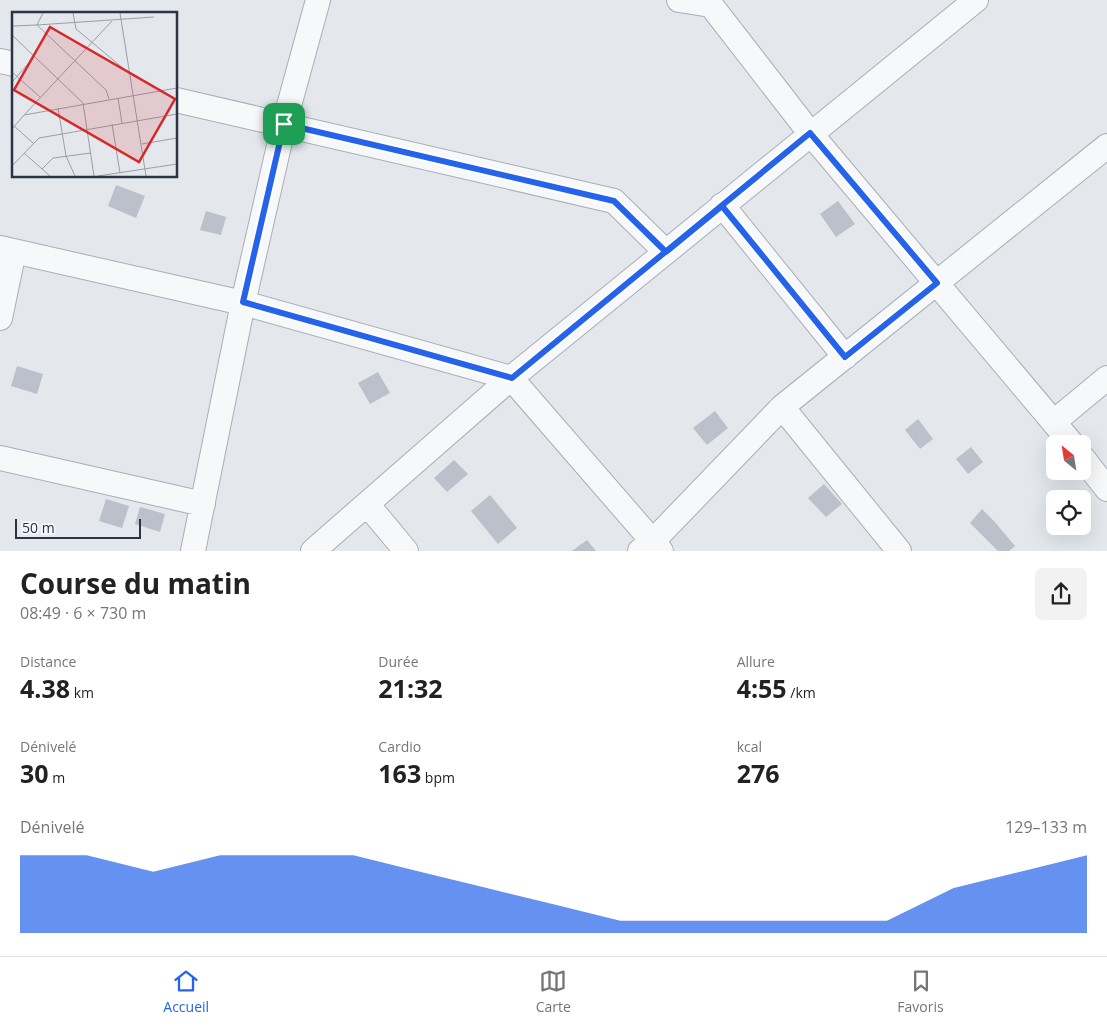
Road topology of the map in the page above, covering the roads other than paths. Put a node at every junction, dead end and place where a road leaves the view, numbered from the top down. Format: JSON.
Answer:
{"nodes":[{"id":1,"x":318,"y":0,"type":"edge"},
{"id":2,"x":679,"y":0,"type":"edge"},
{"id":3,"x":976,"y":0,"type":"edge"},
{"id":4,"x":709,"y":3,"type":"edge"},
{"id":5,"x":178,"y":100,"type":"edge"},
{"id":6,"x":284,"y":124,"type":"junction"},
{"id":7,"x":810,"y":133,"type":"junction"},
{"id":8,"x":1107,"y":146,"type":"edge"},
{"id":9,"x":722,"y":206,"type":"junction"},
{"id":10,"x":7,"y":249,"type":"edge"},
{"id":11,"x":666,"y":252,"type":"junction"},
{"id":12,"x":937,"y":283,"type":"junction"},
{"id":13,"x":243,"y":302,"type":"junction"},
{"id":14,"x":0,"y":318,"type":"edge"},
{"id":15,"x":845,"y":357,"type":"junction"},
{"id":16,"x":512,"y":378,"type":"junction"},
{"id":17,"x":1107,"y":378,"type":"edge"},
{"id":18,"x":782,"y":407,"type":"junction"},
{"id":19,"x":1054,"y":421,"type":"junction"},
{"id":20,"x":1065,"y":435,"type":"edge"},
{"id":21,"x":0,"y":458,"type":"edge"},
{"id":22,"x":1091,"y":469,"type":"edge"},
{"id":23,"x":1107,"y":489,"type":"edge"},
{"id":24,"x":203,"y":504,"type":"junction"},
{"id":25,"x":367,"y":504,"type":"junction"},
{"id":26,"x":652,"y":548,"type":"edge"},
{"id":27,"x":193,"y":551,"type":"edge"},
{"id":28,"x":313,"y":551,"type":"edge"},
{"id":29,"x":406,"y":551,"type":"edge"},
{"id":30,"x":899,"y":551,"type":"edge"}],
"edges":[{"from":1,"to":6,"type":"street"},
{"from":2,"to":4,"type":"street"},
{"from":3,"to":7,"type":"street"},
{"from":4,"to":7,"type":"street"},
{"from":5,"to":6,"type":"street"},
{"from":6,"to":11,"type":"street"},
{"from":6,"to":13,"type":"street"},
{"from":7,"to":9,"type":"street"},
{"from":7,"to":12,"type":"street"},
{"from":8,"to":12,"type":"street"},
{"from":9,"to":11,"type":"street"},
{"from":9,"to":15,"type":"street"},
{"from":10,"to":13,"type":"street"},
{"from":10,"to":14,"type":"street"},
{"from":11,"to":16,"type":"street"},
{"from":12,"to":15,"type":"street"},
{"from":12,"to":19,"type":"street"},
{"from":13,"to":16,"type":"street"},
{"from":13,"to":24,"type":"street"},
{"from":15,"to":18,"type":"street"},
{"from":16,"to":25,"type":"street"},
{"from":16,"to":26,"type":"street"},
{"from":17,"to":19,"type":"street"},
{"from":18,"to":26,"type":"street"},
{"from":18,"to":30,"type":"street"},
{"from":19,"to":20,"type":"street"},
{"from":21,"to":24,"type":"street"},
{"from":22,"to":23,"type":"street"},
{"from":24,"to":27,"type":"street"},
{"from":25,"to":28,"type":"street"},
{"from":25,"to":29,"type":"street"}]}
